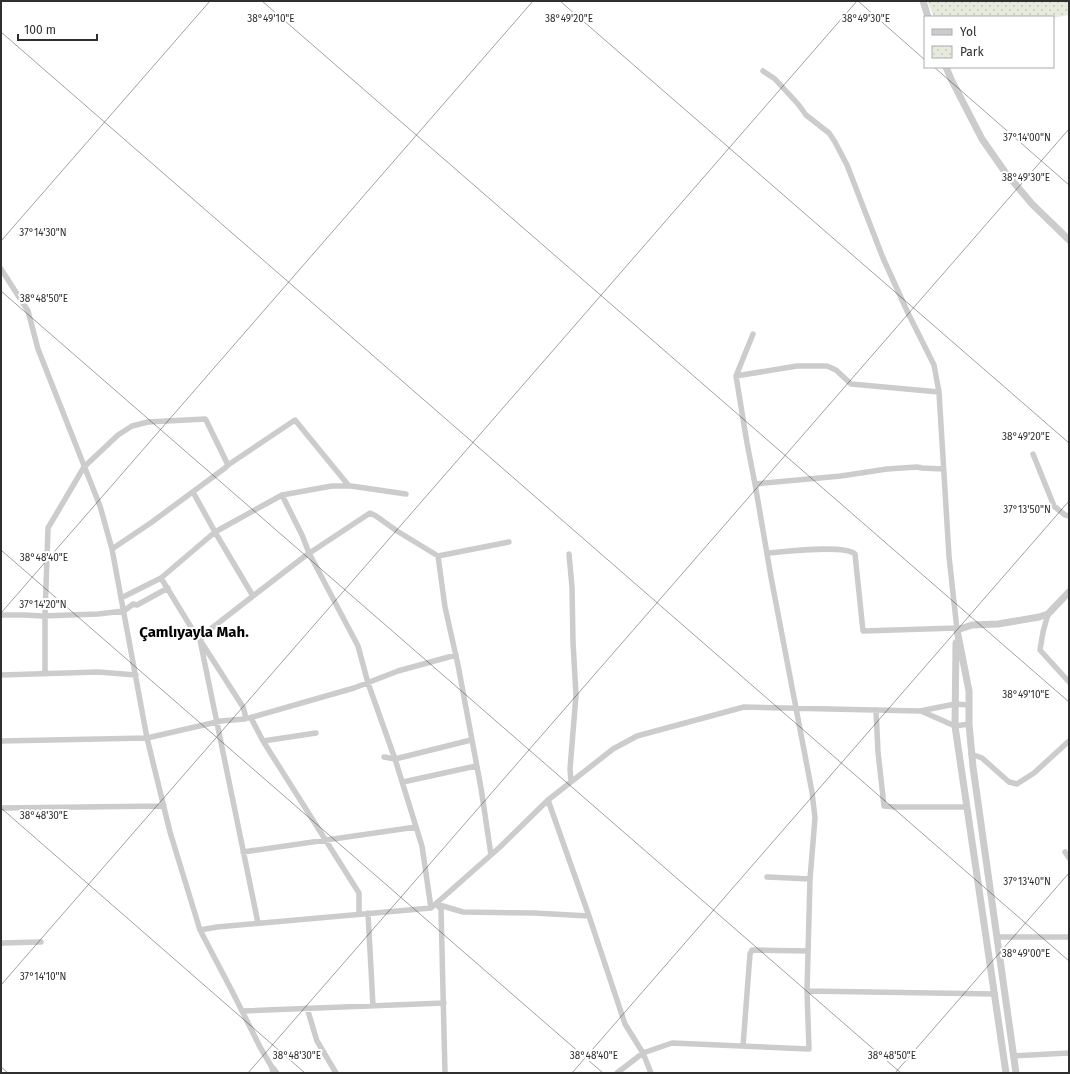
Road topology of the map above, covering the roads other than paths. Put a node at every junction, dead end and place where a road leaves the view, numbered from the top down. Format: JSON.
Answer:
{"nodes":[{"id":1,"x":923,"y":1,"type":"edge"},
{"id":2,"x":928,"y":16,"type":"edge"},
{"id":3,"x":946,"y":68,"type":"edge"},
{"id":4,"x":763,"y":71,"type":"dead end"},
{"id":5,"x":1069,"y":240,"type":"edge"},
{"id":6,"x":1,"y":269,"type":"edge"},
{"id":7,"x":753,"y":334,"type":"dead end"},
{"id":8,"x":736,"y":376,"type":"junction"},
{"id":9,"x":939,"y":392,"type":"junction"},
{"id":10,"x":1033,"y":454,"type":"dead end"},
{"id":11,"x":228,"y":465,"type":"junction"},
{"id":12,"x":84,"y":467,"type":"junction"},
{"id":13,"x":943,"y":469,"type":"junction"},
{"id":14,"x":755,"y":484,"type":"junction"},
{"id":15,"x":349,"y":486,"type":"junction"},
{"id":16,"x":193,"y":492,"type":"junction"},
{"id":17,"x":406,"y":494,"type":"dead end"},
{"id":18,"x":282,"y":496,"type":"junction"},
{"id":19,"x":1069,"y":516,"type":"edge"},
{"id":20,"x":215,"y":532,"type":"junction"},
{"id":21,"x":509,"y":542,"type":"dead end"},
{"id":22,"x":112,"y":549,"type":"junction"},
{"id":23,"x":309,"y":553,"type":"junction"},
{"id":24,"x":767,"y":553,"type":"junction"},
{"id":25,"x":570,"y":554,"type":"dead end"},
{"id":26,"x":438,"y":556,"type":"junction"},
{"id":27,"x":161,"y":578,"type":"junction"},
{"id":28,"x":168,"y":588,"type":"junction"},
{"id":29,"x":1069,"y":592,"type":"edge"},
{"id":30,"x":253,"y":596,"type":"junction"},
{"id":31,"x":121,"y":598,"type":"junction"},
{"id":32,"x":124,"y":610,"type":"junction"},
{"id":33,"x":1048,"y":614,"type":"junction"},
{"id":34,"x":1,"y":615,"type":"edge"},
{"id":35,"x":45,"y":616,"type":"junction"},
{"id":36,"x":957,"y":629,"type":"junction"},
{"id":37,"x":200,"y":640,"type":"junction"},
{"id":38,"x":456,"y":655,"type":"junction"},
{"id":39,"x":45,"y":673,"type":"junction"},
{"id":40,"x":1,"y":675,"type":"edge"},
{"id":41,"x":136,"y":675,"type":"junction"},
{"id":42,"x":1069,"y":682,"type":"edge"},
{"id":43,"x":368,"y":683,"type":"junction"},
{"id":44,"x":955,"y":704,"type":"junction"},
{"id":45,"x":969,"y":705,"type":"junction"},
{"id":46,"x":795,"y":709,"type":"junction"},
{"id":47,"x":876,"y":710,"type":"junction"},
{"id":48,"x":920,"y":711,"type":"junction"},
{"id":49,"x":251,"y":718,"type":"junction"},
{"id":50,"x":245,"y":719,"type":"junction"},
{"id":51,"x":216,"y":722,"type":"junction"},
{"id":52,"x":969,"y":724,"type":"junction"},
{"id":53,"x":955,"y":726,"type":"junction"},
{"id":54,"x":316,"y":733,"type":"dead end"},
{"id":55,"x":148,"y":738,"type":"junction"},
{"id":56,"x":472,"y":740,"type":"junction"},
{"id":57,"x":1,"y":741,"type":"edge"},
{"id":58,"x":263,"y":741,"type":"junction"},
{"id":59,"x":1069,"y":741,"type":"edge"},
{"id":60,"x":972,"y":754,"type":"junction"},
{"id":61,"x":384,"y":757,"type":"dead end"},
{"id":62,"x":395,"y":759,"type":"junction"},
{"id":63,"x":476,"y":766,"type":"junction"},
{"id":64,"x":403,"y":782,"type":"junction"},
{"id":65,"x":570,"y":782,"type":"junction"},
{"id":66,"x":548,"y":800,"type":"junction"},
{"id":67,"x":164,"y":806,"type":"junction"},
{"id":68,"x":967,"y":807,"type":"junction"},
{"id":69,"x":1,"y":808,"type":"edge"},
{"id":70,"x":416,"y":827,"type":"junction"},
{"id":71,"x":324,"y":840,"type":"junction"},
{"id":72,"x":243,"y":852,"type":"junction"},
{"id":73,"x":1065,"y":852,"type":"dead end"},
{"id":74,"x":491,"y":855,"type":"junction"},
{"id":75,"x":1069,"y":858,"type":"edge"},
{"id":76,"x":767,"y":877,"type":"dead end"},
{"id":77,"x":810,"y":879,"type":"junction"},
{"id":78,"x":433,"y":906,"type":"junction"},
{"id":79,"x":359,"y":914,"type":"junction"},
{"id":80,"x":368,"y":914,"type":"junction"},
{"id":81,"x":589,"y":916,"type":"junction"},
{"id":82,"x":258,"y":923,"type":"junction"},
{"id":83,"x":200,"y":930,"type":"junction"},
{"id":84,"x":1069,"y":937,"type":"edge"},
{"id":85,"x":997,"y":938,"type":"junction"},
{"id":86,"x":41,"y":942,"type":"dead end"},
{"id":87,"x":1,"y":943,"type":"edge"},
{"id":88,"x":808,"y":951,"type":"junction"},
{"id":89,"x":807,"y":991,"type":"junction"},
{"id":90,"x":995,"y":994,"type":"junction"},
{"id":91,"x":444,"y":1003,"type":"junction"},
{"id":92,"x":373,"y":1006,"type":"junction"},
{"id":93,"x":307,"y":1008,"type":"junction"},
{"id":94,"x":242,"y":1011,"type":"junction"},
{"id":95,"x":743,"y":1046,"type":"junction"},
{"id":96,"x":643,"y":1053,"type":"junction"},
{"id":97,"x":1069,"y":1054,"type":"edge"},
{"id":98,"x":1013,"y":1056,"type":"junction"},
{"id":99,"x":274,"y":1072,"type":"edge"},
{"id":100,"x":336,"y":1073,"type":"edge"},
{"id":101,"x":445,"y":1073,"type":"edge"},
{"id":102,"x":617,"y":1073,"type":"edge"},
{"id":103,"x":651,"y":1073,"type":"edge"},
{"id":104,"x":1006,"y":1073,"type":"edge"},
{"id":105,"x":1016,"y":1073,"type":"edge"}],
"edges":[{"from":1,"to":2,"type":"street"},
{"from":3,"to":5,"type":"street"},
{"from":4,"to":9,"type":"street"},
{"from":6,"to":12,"type":"street"},
{"from":7,"to":8,"type":"street"},
{"from":8,"to":9,"type":"street"},
{"from":8,"to":14,"type":"street"},
{"from":9,"to":13,"type":"street"},
{"from":10,"to":19,"type":"street"},
{"from":11,"to":12,"type":"street"},
{"from":11,"to":15,"type":"street"},
{"from":11,"to":16,"type":"street"},
{"from":12,"to":22,"type":"street"},
{"from":12,"to":35,"type":"street"},
{"from":13,"to":14,"type":"street"},
{"from":13,"to":36,"type":"street"},
{"from":14,"to":24,"type":"street"},
{"from":15,"to":17,"type":"street"},
{"from":15,"to":18,"type":"street"},
{"from":16,"to":20,"type":"street"},
{"from":16,"to":22,"type":"street"},
{"from":18,"to":20,"type":"street"},
{"from":18,"to":23,"type":"street"},
{"from":20,"to":27,"type":"street"},
{"from":20,"to":30,"type":"street"},
{"from":21,"to":26,"type":"street"},
{"from":22,"to":31,"type":"street"},
{"from":23,"to":26,"type":"street"},
{"from":23,"to":30,"type":"street"},
{"from":23,"to":43,"type":"street"},
{"from":24,"to":36,"type":"street"},
{"from":24,"to":46,"type":"street"},
{"from":25,"to":65,"type":"street"},
{"from":26,"to":38,"type":"street"},
{"from":27,"to":28,"type":"street"},
{"from":27,"to":31,"type":"street"},
{"from":28,"to":32,"type":"street"},
{"from":28,"to":37,"type":"street"},
{"from":29,"to":33,"type":"street"},
{"from":30,"to":37,"type":"street"},
{"from":31,"to":32,"type":"street"},
{"from":32,"to":35,"type":"street"},
{"from":32,"to":41,"type":"street"},
{"from":33,"to":36,"type":"street"},
{"from":33,"to":42,"type":"street"},
{"from":34,"to":35,"type":"street"},
{"from":35,"to":39,"type":"street"},
{"from":36,"to":44,"type":"street"},
{"from":36,"to":45,"type":"street"},
{"from":37,"to":50,"type":"street"},
{"from":37,"to":51,"type":"street"},
{"from":38,"to":43,"type":"street"},
{"from":38,"to":56,"type":"street"},
{"from":39,"to":40,"type":"street"},
{"from":39,"to":41,"type":"street"},
{"from":41,"to":55,"type":"street"},
{"from":43,"to":49,"type":"street"},
{"from":43,"to":62,"type":"street"},
{"from":44,"to":45,"type":"street"},
{"from":44,"to":48,"type":"street"},
{"from":44,"to":53,"type":"street"},
{"from":45,"to":52,"type":"street"},
{"from":46,"to":47,"type":"street"},
{"from":46,"to":65,"type":"street"},
{"from":46,"to":77,"type":"street"},
{"from":47,"to":48,"type":"street"},
{"from":47,"to":68,"type":"street"},
{"from":48,"to":53,"type":"street"},
{"from":49,"to":50,"type":"street"},
{"from":49,"to":58,"type":"street"},
{"from":50,"to":51,"type":"street"},
{"from":51,"to":55,"type":"street"},
{"from":51,"to":72,"type":"street"},
{"from":52,"to":53,"type":"street"},
{"from":52,"to":60,"type":"street"},
{"from":53,"to":68,"type":"street"},
{"from":54,"to":58,"type":"street"},
{"from":55,"to":57,"type":"street"},
{"from":55,"to":67,"type":"street"},
{"from":56,"to":62,"type":"street"},
{"from":56,"to":63,"type":"street"},
{"from":58,"to":71,"type":"street"},
{"from":59,"to":60,"type":"street"},
{"from":60,"to":85,"type":"street"},
{"from":61,"to":62,"type":"street"},
{"from":62,"to":64,"type":"street"},
{"from":63,"to":64,"type":"street"},
{"from":63,"to":74,"type":"street"},
{"from":64,"to":70,"type":"street"},
{"from":65,"to":66,"type":"street"},
{"from":66,"to":74,"type":"street"},
{"from":66,"to":81,"type":"street"},
{"from":67,"to":69,"type":"street"},
{"from":67,"to":83,"type":"street"},
{"from":68,"to":90,"type":"street"},
{"from":70,"to":71,"type":"street"},
{"from":70,"to":78,"type":"street"},
{"from":71,"to":72,"type":"street"},
{"from":71,"to":79,"type":"street"},
{"from":72,"to":82,"type":"street"},
{"from":73,"to":75,"type":"street"},
{"from":74,"to":78,"type":"street"},
{"from":76,"to":77,"type":"street"},
{"from":77,"to":88,"type":"street"},
{"from":78,"to":80,"type":"street"},
{"from":78,"to":81,"type":"street"},
{"from":78,"to":91,"type":"street"},
{"from":79,"to":80,"type":"street"},
{"from":79,"to":82,"type":"street"},
{"from":80,"to":92,"type":"street"},
{"from":81,"to":96,"type":"street"},
{"from":82,"to":83,"type":"street"},
{"from":83,"to":94,"type":"street"},
{"from":84,"to":85,"type":"street"},
{"from":85,"to":98,"type":"street"},
{"from":86,"to":87,"type":"street"},
{"from":88,"to":89,"type":"street"},
{"from":88,"to":95,"type":"street"},
{"from":89,"to":90,"type":"street"},
{"from":89,"to":95,"type":"street"},
{"from":90,"to":104,"type":"street"},
{"from":91,"to":92,"type":"street"},
{"from":91,"to":101,"type":"street"},
{"from":92,"to":93,"type":"street"},
{"from":93,"to":94,"type":"street"},
{"from":93,"to":100,"type":"street"},
{"from":94,"to":99,"type":"street"},
{"from":95,"to":96,"type":"street"},
{"from":96,"to":102,"type":"street"},
{"from":96,"to":103,"type":"street"},
{"from":97,"to":98,"type":"street"},
{"from":98,"to":105,"type":"street"}]}
